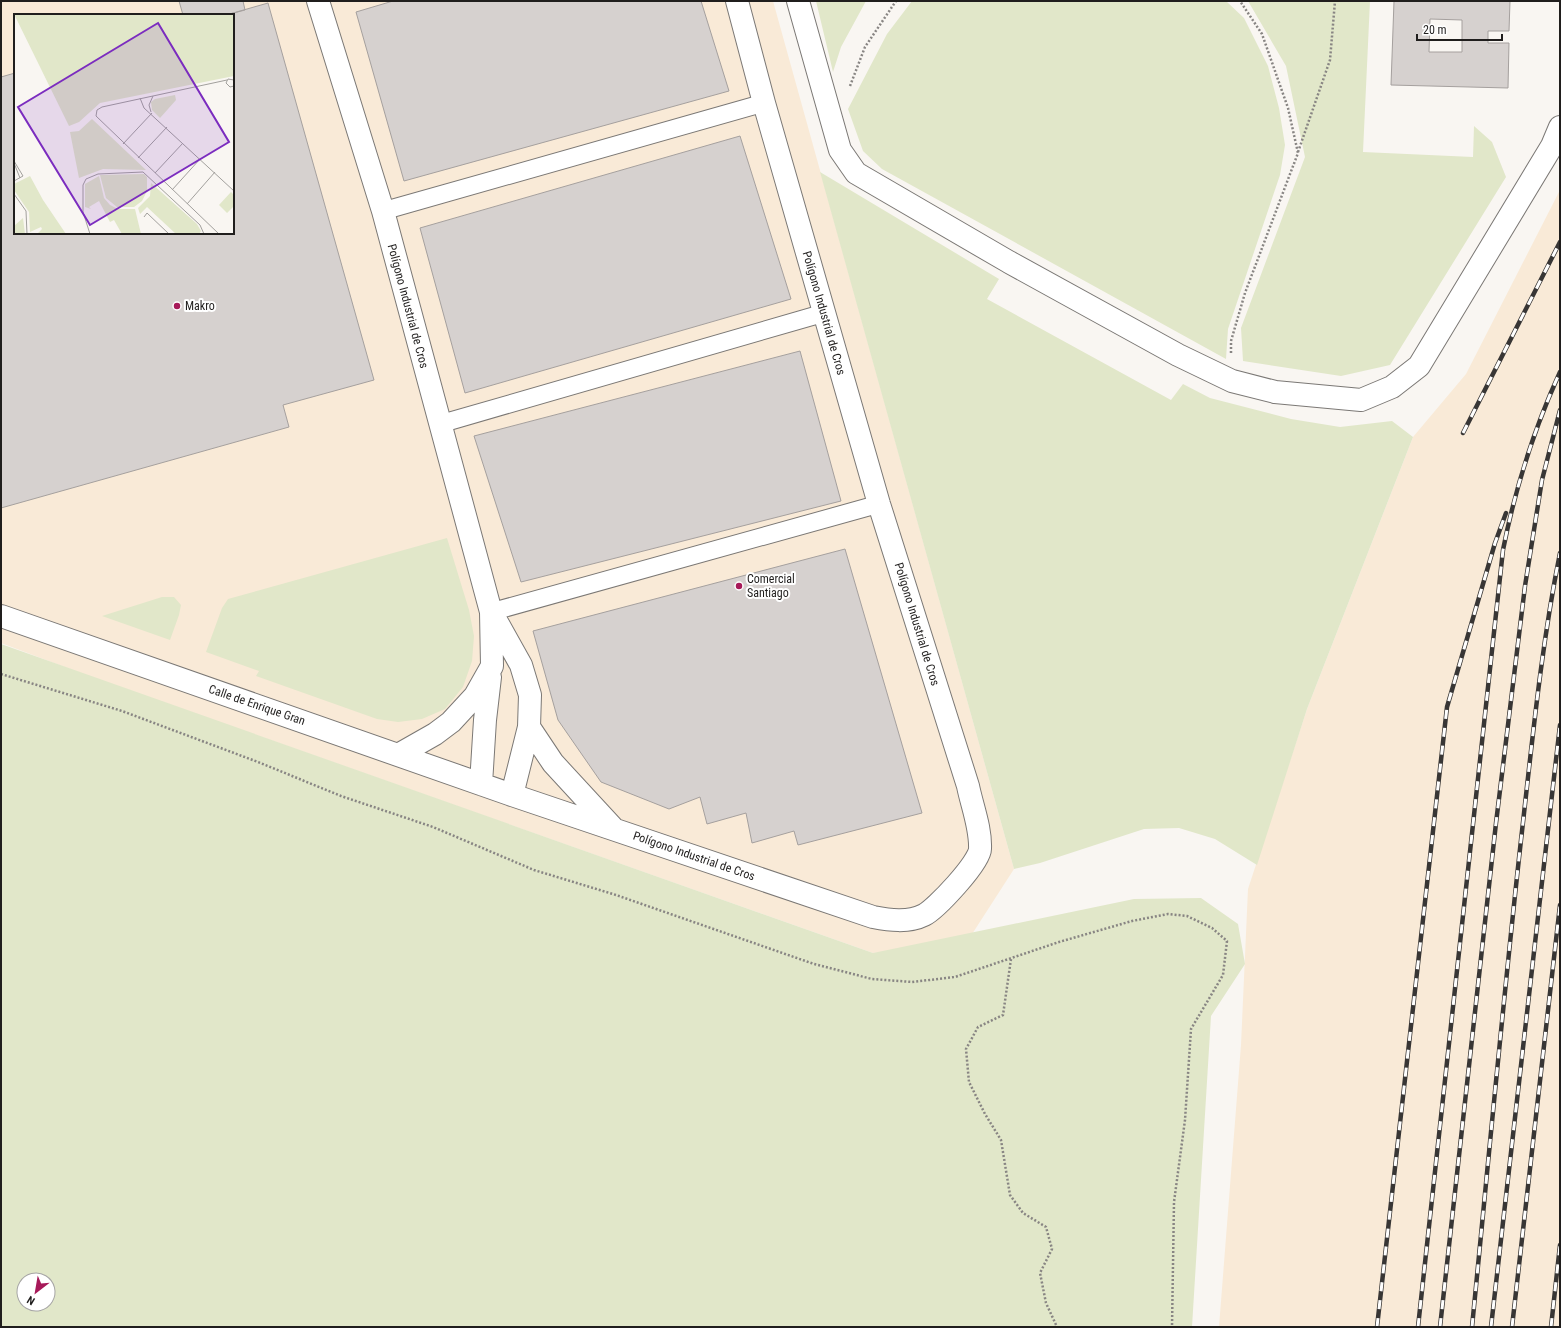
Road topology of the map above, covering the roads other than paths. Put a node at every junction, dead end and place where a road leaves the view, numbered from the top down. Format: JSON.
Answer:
{"nodes":[{"id":1,"x":318,"y":1,"type":"edge"},
{"id":2,"x":737,"y":1,"type":"edge"},
{"id":3,"x":798,"y":1,"type":"edge"},
{"id":4,"x":764,"y":103,"type":"junction"},
{"id":5,"x":1560,"y":127,"type":"edge"},
{"id":6,"x":383,"y":211,"type":"junction"},
{"id":7,"x":824,"y":313,"type":"junction"},
{"id":8,"x":440,"y":424,"type":"junction"},
{"id":9,"x":880,"y":504,"type":"junction"},
{"id":10,"x":491,"y":612,"type":"junction"},
{"id":11,"x":1,"y":616,"type":"edge"},
{"id":12,"x":491,"y":668,"type":"junction"},
{"id":13,"x":529,"y":727,"type":"junction"},
{"id":14,"x":398,"y":755,"type":"junction"},
{"id":15,"x":481,"y":784,"type":"junction"},
{"id":16,"x":512,"y":795,"type":"junction"},
{"id":17,"x":614,"y":829,"type":"junction"}],
"edges":[{"from":1,"to":6,"type":"street","name":"Polígono Industrial de Cros"},
{"from":2,"to":4,"type":"street","name":"Polígono Industrial de Cros"},
{"from":3,"to":5,"type":"street"},
{"from":4,"to":6,"type":"lane"},
{"from":4,"to":7,"type":"street","name":"Polígono Industrial de Cros"},
{"from":6,"to":8,"type":"street","name":"Polígono Industrial de Cros"},
{"from":7,"to":8,"type":"lane"},
{"from":7,"to":9,"type":"street","name":"Polígono Industrial de Cros"},
{"from":8,"to":10,"type":"street","name":"Polígono Industrial de Cros"},
{"from":9,"to":10,"type":"lane"},
{"from":9,"to":17,"type":"street","name":"Polígono Industrial de Cros"},
{"from":10,"to":12,"type":"street","name":"Polígono Industrial de Cros"},
{"from":10,"to":13,"type":"street","name":"Polígono Industrial de Cros"},
{"from":11,"to":14,"type":"street","name":"Calle de Enrique Gran"},
{"from":12,"to":14,"type":"street","name":"Polígono Industrial de Cros"},
{"from":12,"to":15,"type":"street","name":"Polígono Industrial de Cros"},
{"from":13,"to":16,"type":"street","name":"Polígono Industrial de Cros"},
{"from":13,"to":17,"type":"street","name":"Polígono Industrial de Cros"},
{"from":14,"to":15,"type":"street","name":"Calle de Enrique Gran"},
{"from":15,"to":16,"type":"street","name":"Calle de Enrique Gran"},
{"from":16,"to":17,"type":"street","name":"Polígono Industrial de Cros"}]}
